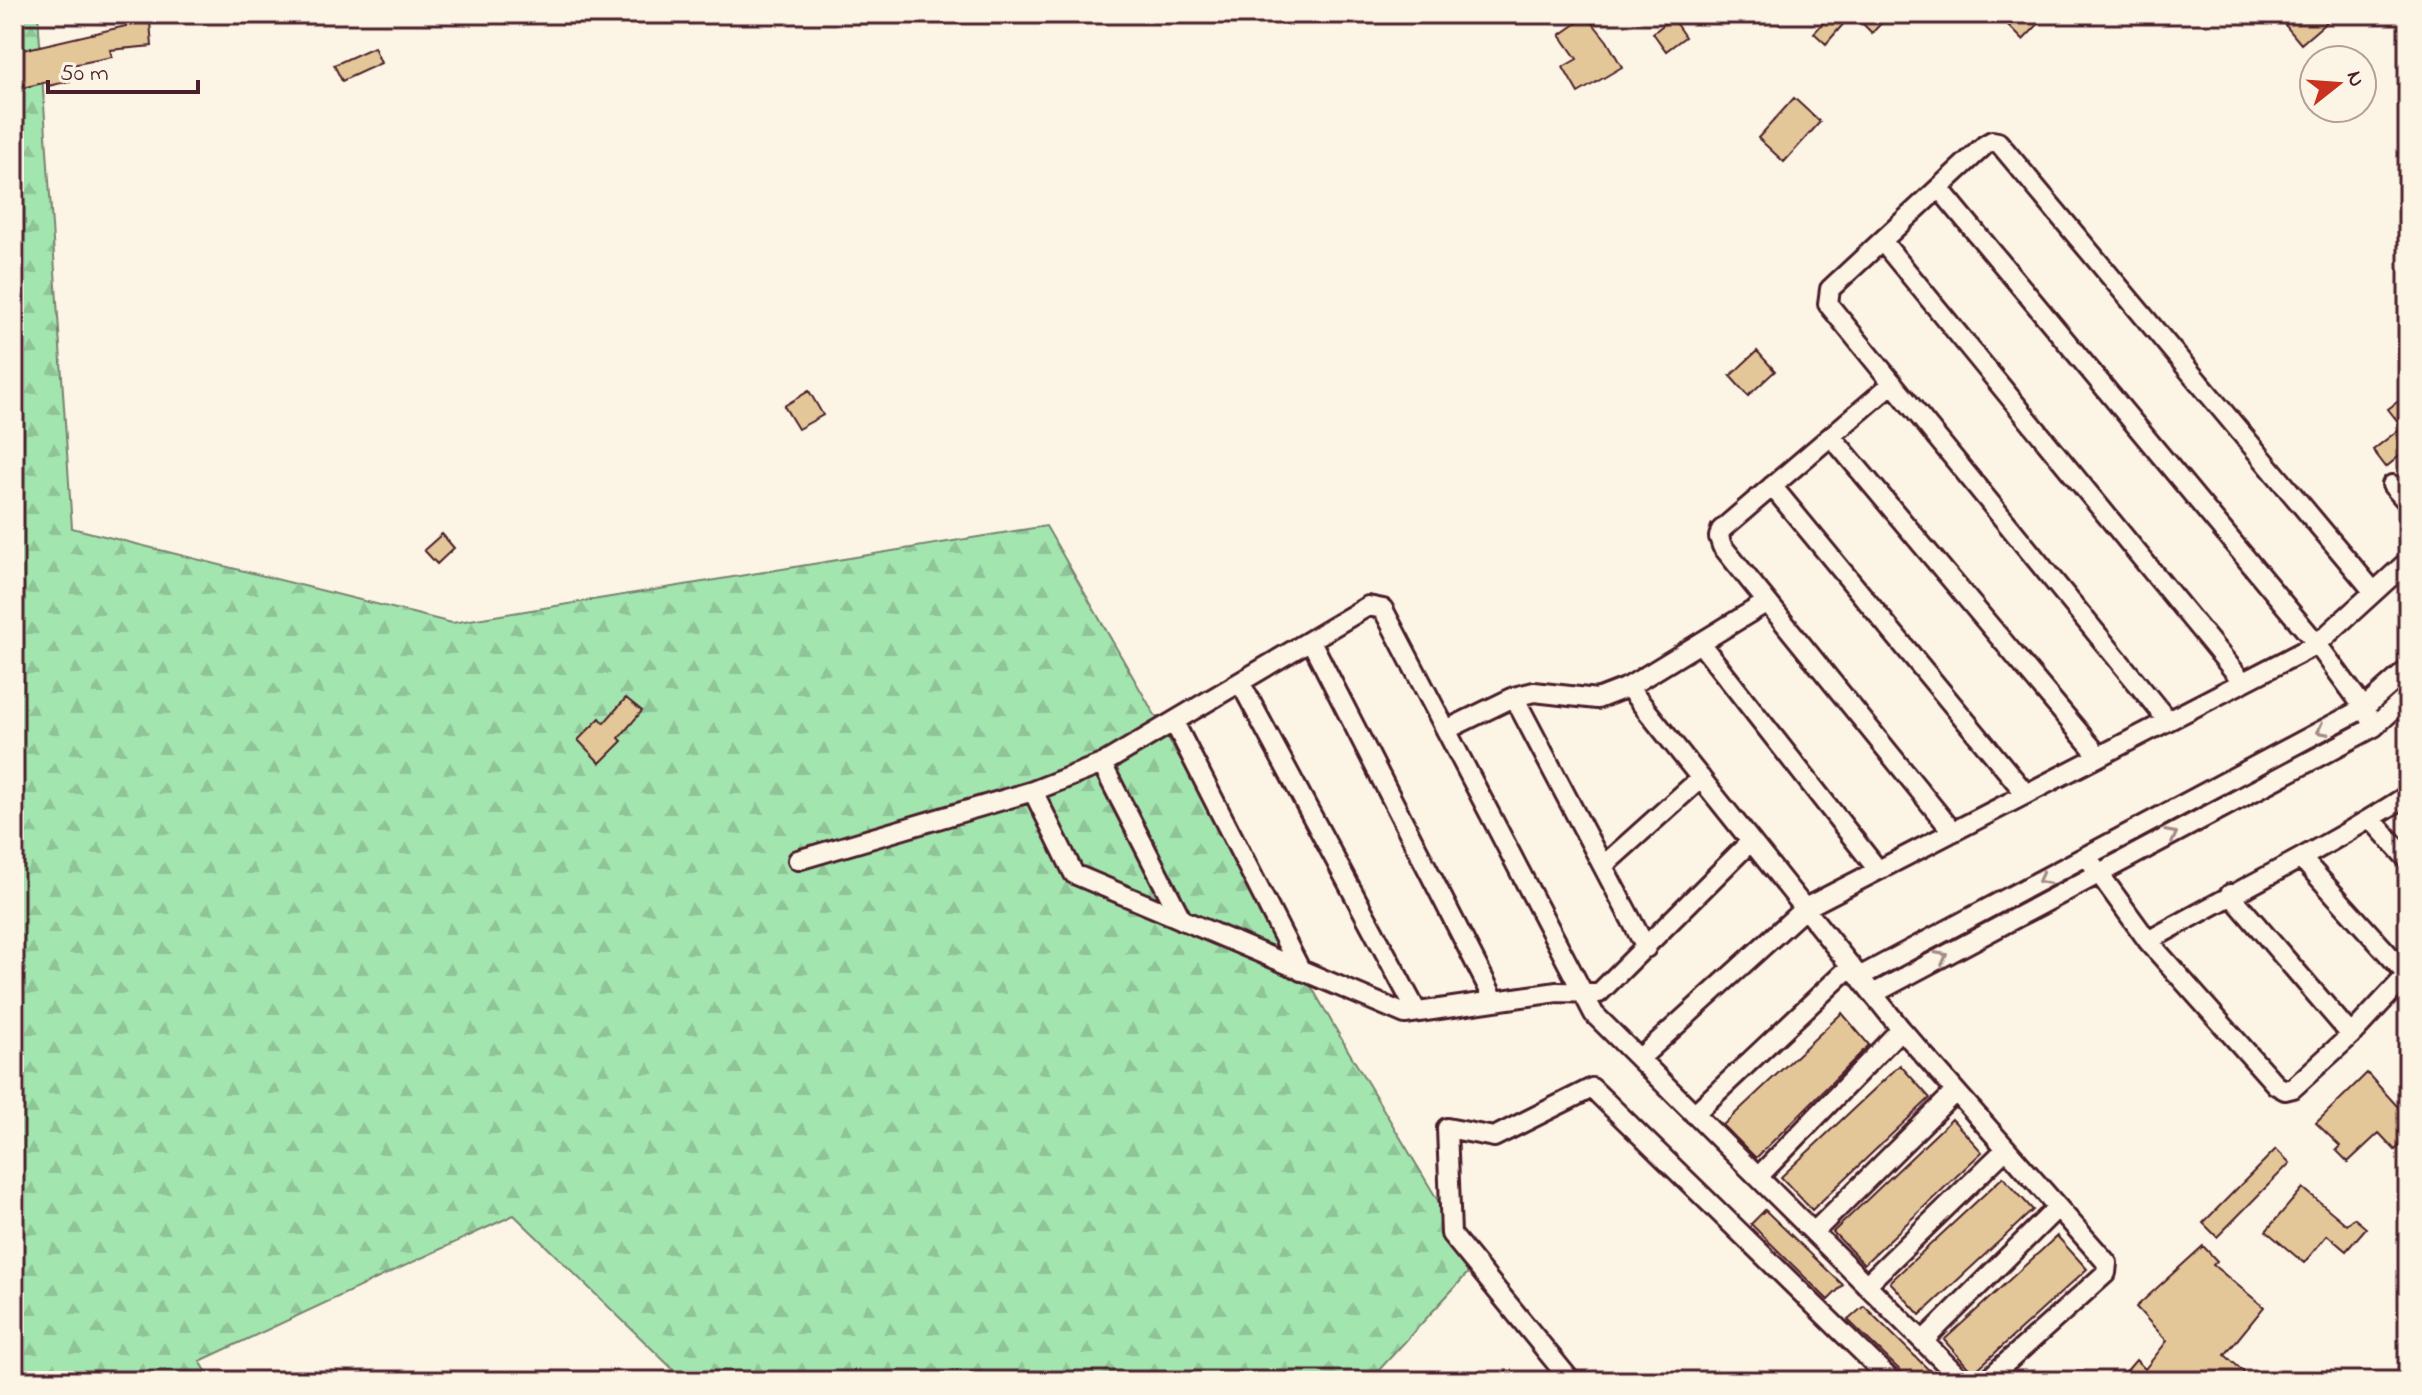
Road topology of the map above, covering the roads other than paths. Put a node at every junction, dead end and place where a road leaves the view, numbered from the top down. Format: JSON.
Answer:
{"nodes":[{"id":1,"x":1939,"y":188,"type":"junction"},
{"id":2,"x":1882,"y":241,"type":"junction"},
{"id":3,"x":1893,"y":383,"type":"junction"},
{"id":4,"x":1831,"y":436,"type":"junction"},
{"id":5,"x":2392,"y":485,"type":"dead end"},
{"id":6,"x":1772,"y":486,"type":"junction"},
{"id":7,"x":2408,"y":503,"type":"edge"},
{"id":8,"x":2408,"y":561,"type":"edge"},
{"id":9,"x":2374,"y":592,"type":"junction"},
{"id":10,"x":1767,"y":602,"type":"junction"},
{"id":11,"x":1311,"y":641,"type":"junction"},
{"id":12,"x":1700,"y":643,"type":"junction"},
{"id":13,"x":2317,"y":644,"type":"junction"},
{"id":14,"x":2408,"y":669,"type":"edge"},
{"id":15,"x":1240,"y":682,"type":"junction"},
{"id":16,"x":2243,"y":682,"type":"junction"},
{"id":17,"x":1628,"y":687,"type":"junction"},
{"id":18,"x":2408,"y":696,"type":"edge"},
{"id":19,"x":1514,"y":697,"type":"junction"},
{"id":20,"x":2364,"y":708,"type":"junction"},
{"id":21,"x":2168,"y":721,"type":"junction"},
{"id":22,"x":1174,"y":722,"type":"junction"},
{"id":23,"x":2374,"y":727,"type":"junction"},
{"id":24,"x":1446,"y":730,"type":"junction"},
{"id":25,"x":2099,"y":756,"type":"junction"},
{"id":26,"x":1102,"y":764,"type":"junction"},
{"id":27,"x":1701,"y":778,"type":"junction"},
{"id":28,"x":1033,"y":791,"type":"junction"},
{"id":29,"x":2026,"y":794,"type":"junction"},
{"id":30,"x":2408,"y":795,"type":"edge"},
{"id":31,"x":2371,"y":819,"type":"junction"},
{"id":32,"x":1953,"y":832,"type":"junction"},
{"id":33,"x":1751,"y":841,"type":"junction"},
{"id":34,"x":2086,"y":856,"type":"junction"},
{"id":35,"x":2302,"y":859,"type":"junction"},
{"id":36,"x":798,"y":860,"type":"dead end"},
{"id":37,"x":2408,"y":860,"type":"edge"},
{"id":38,"x":1603,"y":866,"type":"junction"},
{"id":39,"x":1878,"y":870,"type":"junction"},
{"id":40,"x":2099,"y":873,"type":"junction"},
{"id":41,"x":2230,"y":894,"type":"junction"},
{"id":42,"x":1805,"y":908,"type":"junction"},
{"id":43,"x":1182,"y":920,"type":"junction"},
{"id":44,"x":2148,"y":941,"type":"junction"},
{"id":45,"x":1646,"y":948,"type":"junction"},
{"id":46,"x":1301,"y":971,"type":"junction"},
{"id":47,"x":1855,"y":971,"type":"junction"},
{"id":48,"x":2408,"y":976,"type":"edge"},
{"id":49,"x":1583,"y":992,"type":"junction"},
{"id":50,"x":1873,"y":994,"type":"junction"},
{"id":51,"x":1495,"y":1001,"type":"junction"},
{"id":52,"x":1417,"y":1012,"type":"junction"},
{"id":53,"x":1901,"y":1029,"type":"junction"},
{"id":54,"x":2351,"y":1035,"type":"junction"},
{"id":55,"x":1639,"y":1059,"type":"junction"},
{"id":56,"x":1955,"y":1092,"type":"junction"},
{"id":57,"x":1694,"y":1114,"type":"junction"},
{"id":58,"x":2006,"y":1149,"type":"junction"},
{"id":59,"x":1758,"y":1177,"type":"junction"},
{"id":60,"x":2058,"y":1207,"type":"junction"},
{"id":61,"x":1814,"y":1232,"type":"junction"},
{"id":62,"x":1866,"y":1285,"type":"junction"},
{"id":63,"x":1923,"y":1341,"type":"junction"},
{"id":64,"x":1571,"y":1381,"type":"edge"},
{"id":65,"x":1892,"y":1381,"type":"edge"},
{"id":66,"x":1963,"y":1381,"type":"edge"},
{"id":67,"x":1986,"y":1381,"type":"edge"}],
"edges":[{"from":1,"to":2,"type":"street"},
{"from":1,"to":9,"type":"street"},
{"from":1,"to":13,"type":"street"},
{"from":2,"to":3,"type":"street"},
{"from":2,"to":16,"type":"street"},
{"from":3,"to":4,"type":"street"},
{"from":3,"to":21,"type":"street"},
{"from":4,"to":6,"type":"street"},
{"from":4,"to":25,"type":"street"},
{"from":5,"to":7,"type":"street"},
{"from":6,"to":10,"type":"street"},
{"from":6,"to":29,"type":"street"},
{"from":8,"to":9,"type":"street"},
{"from":9,"to":13,"type":"street"},
{"from":10,"to":12,"type":"street"},
{"from":10,"to":32,"type":"street"},
{"from":11,"to":15,"type":"street"},
{"from":11,"to":24,"type":"street"},
{"from":11,"to":51,"type":"street"},
{"from":12,"to":17,"type":"street"},
{"from":12,"to":39,"type":"street"},
{"from":13,"to":16,"type":"street"},
{"from":13,"to":20,"type":"street"},
{"from":14,"to":20,"type":"street"},
{"from":15,"to":22,"type":"street"},
{"from":15,"to":52,"type":"street"},
{"from":16,"to":21,"type":"street"},
{"from":17,"to":19,"type":"street"},
{"from":17,"to":27,"type":"street"},
{"from":18,"to":23,"type":"street"},
{"from":19,"to":24,"type":"street"},
{"from":19,"to":38,"type":"street"},
{"from":20,"to":23,"type":"street"},
{"from":20,"to":34,"type":"street","one_way":true},
{"from":21,"to":25,"type":"street"},
{"from":22,"to":26,"type":"street"},
{"from":22,"to":46,"type":"street"},
{"from":40,"to":23,"type":"street","one_way":true},
{"from":24,"to":49,"type":"street"},
{"from":25,"to":29,"type":"street"},
{"from":26,"to":28,"type":"street"},
{"from":26,"to":43,"type":"street"},
{"from":27,"to":33,"type":"street"},
{"from":27,"to":38,"type":"street"},
{"from":28,"to":36,"type":"street"},
{"from":28,"to":43,"type":"street"},
{"from":29,"to":32,"type":"street"},
{"from":30,"to":31,"type":"street"},
{"from":31,"to":35,"type":"street"},
{"from":31,"to":37,"type":"street"},
{"from":32,"to":39,"type":"street"},
{"from":33,"to":42,"type":"street"},
{"from":33,"to":45,"type":"street"},
{"from":34,"to":40,"type":"street"},
{"from":34,"to":47,"type":"street","one_way":true},
{"from":35,"to":41,"type":"street"},
{"from":35,"to":48,"type":"street"},
{"from":38,"to":45,"type":"street"},
{"from":39,"to":42,"type":"street"},
{"from":40,"to":44,"type":"street"},
{"from":50,"to":40,"type":"street","one_way":true},
{"from":41,"to":44,"type":"street"},
{"from":41,"to":54,"type":"street"},
{"from":42,"to":47,"type":"street"},
{"from":42,"to":55,"type":"street"},
{"from":43,"to":46,"type":"street"},
{"from":44,"to":54,"type":"street"},
{"from":45,"to":49,"type":"street"},
{"from":46,"to":52,"type":"street"},
{"from":47,"to":50,"type":"street"},
{"from":47,"to":57,"type":"street"},
{"from":48,"to":54,"type":"street"},
{"from":49,"to":51,"type":"street"},
{"from":49,"to":55,"type":"street"},
{"from":50,"to":53,"type":"street"},
{"from":51,"to":52,"type":"street"},
{"from":53,"to":56,"type":"street"},
{"from":53,"to":59,"type":"street"},
{"from":55,"to":57,"type":"street"},
{"from":56,"to":58,"type":"street"},
{"from":56,"to":61,"type":"street"},
{"from":57,"to":59,"type":"street"},
{"from":58,"to":60,"type":"street"},
{"from":58,"to":62,"type":"street"},
{"from":59,"to":61,"type":"street"},
{"from":60,"to":63,"type":"street"},
{"from":60,"to":67,"type":"street"},
{"from":61,"to":62,"type":"street"},
{"from":62,"to":63,"type":"street"},
{"from":63,"to":66,"type":"street"},
{"from":64,"to":65,"type":"street"}]}
